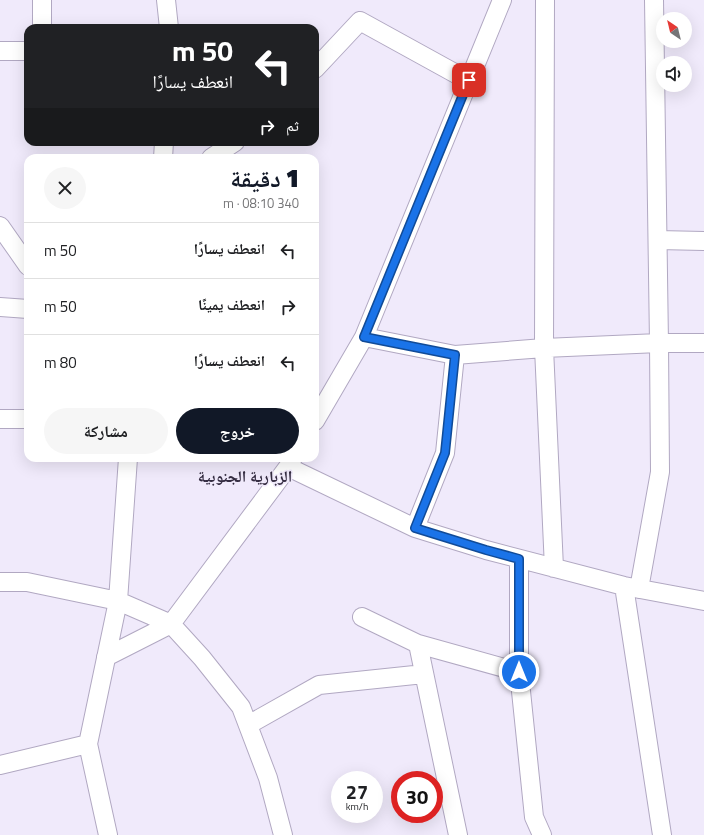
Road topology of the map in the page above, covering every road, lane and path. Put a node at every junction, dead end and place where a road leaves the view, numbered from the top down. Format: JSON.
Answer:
{"nodes":[{"id":1,"x":42,"y":0,"type":"edge"},
{"id":2,"x":166,"y":0,"type":"edge"},
{"id":3,"x":502,"y":0,"type":"edge"},
{"id":4,"x":545,"y":0,"type":"edge"},
{"id":5,"x":654,"y":0,"type":"edge"},
{"id":6,"x":42,"y":24,"type":"edge"},
{"id":7,"x":169,"y":24,"type":"edge"},
{"id":8,"x":0,"y":51,"type":"edge"},
{"id":9,"x":24,"y":51,"type":"edge"},
{"id":10,"x":319,"y":65,"type":"edge"},
{"id":11,"x":469,"y":80,"type":"junction"},
{"id":12,"x":229,"y":146,"type":"edge"},
{"id":13,"x":217,"y":154,"type":"edge"},
{"id":14,"x":0,"y":226,"type":"edge"},
{"id":15,"x":658,"y":240,"type":"junction"},
{"id":16,"x":704,"y":241,"type":"edge"},
{"id":17,"x":24,"y":260,"type":"edge"},
{"id":18,"x":0,"y":307,"type":"edge"},
{"id":19,"x":24,"y":309,"type":"edge"},
{"id":20,"x":364,"y":337,"type":"junction"},
{"id":21,"x":659,"y":343,"type":"junction"},
{"id":22,"x":704,"y":343,"type":"edge"},
{"id":23,"x":544,"y":348,"type":"junction"},
{"id":24,"x":455,"y":355,"type":"junction"},
{"id":25,"x":319,"y":414,"type":"edge"},
{"id":26,"x":0,"y":419,"type":"edge"},
{"id":27,"x":24,"y":420,"type":"edge"},
{"id":28,"x":128,"y":462,"type":"edge"},
{"id":29,"x":291,"y":462,"type":"edge"},
{"id":30,"x":415,"y":528,"type":"junction"},
{"id":31,"x":519,"y":559,"type":"junction"},
{"id":32,"x":554,"y":568,"type":"junction"},
{"id":33,"x":0,"y":582,"type":"edge"},
{"id":34,"x":632,"y":588,"type":"junction"},
{"id":35,"x":118,"y":601,"type":"junction"},
{"id":36,"x":704,"y":601,"type":"edge"},
{"id":37,"x":362,"y":617,"type":"dead end"},
{"id":38,"x":171,"y":624,"type":"junction"},
{"id":39,"x":418,"y":644,"type":"junction"},
{"id":40,"x":106,"y":657,"type":"junction"},
{"id":41,"x":519,"y":672,"type":"junction"},
{"id":42,"x":424,"y":674,"type":"junction"},
{"id":43,"x":248,"y":725,"type":"junction"},
{"id":44,"x":88,"y":744,"type":"junction"},
{"id":45,"x":0,"y":765,"type":"edge"},
{"id":46,"x":108,"y":835,"type":"edge"},
{"id":47,"x":283,"y":835,"type":"edge"},
{"id":48,"x":458,"y":835,"type":"edge"},
{"id":49,"x":542,"y":835,"type":"edge"},
{"id":50,"x":662,"y":835,"type":"edge"}],
"edges":[{"from":1,"to":6,"type":"street"},
{"from":2,"to":7,"type":"street"},
{"from":3,"to":11,"type":"street"},
{"from":4,"to":23,"type":"street"},
{"from":5,"to":15,"type":"street"},
{"from":8,"to":9,"type":"street"},
{"from":10,"to":11,"type":"street"},
{"from":11,"to":20,"type":"street"},
{"from":12,"to":13,"type":"street"},
{"from":14,"to":17,"type":"street"},
{"from":15,"to":16,"type":"street"},
{"from":15,"to":21,"type":"street"},
{"from":18,"to":19,"type":"street"},
{"from":20,"to":24,"type":"street"},
{"from":20,"to":25,"type":"street"},
{"from":21,"to":22,"type":"street"},
{"from":21,"to":23,"type":"street"},
{"from":21,"to":34,"type":"street"},
{"from":23,"to":24,"type":"street"},
{"from":23,"to":32,"type":"street"},
{"from":24,"to":30,"type":"street"},
{"from":26,"to":27,"type":"street"},
{"from":28,"to":35,"type":"street"},
{"from":29,"to":30,"type":"street"},
{"from":29,"to":38,"type":"street"},
{"from":30,"to":31,"type":"street"},
{"from":31,"to":32,"type":"street"},
{"from":31,"to":41,"type":"street"},
{"from":32,"to":34,"type":"street"},
{"from":33,"to":35,"type":"street"},
{"from":34,"to":36,"type":"street"},
{"from":34,"to":50,"type":"street"},
{"from":35,"to":38,"type":"street"},
{"from":35,"to":40,"type":"street"},
{"from":37,"to":39,"type":"street"},
{"from":38,"to":40,"type":"street"},
{"from":38,"to":43,"type":"street"},
{"from":39,"to":41,"type":"street"},
{"from":39,"to":42,"type":"street"},
{"from":40,"to":44,"type":"street"},
{"from":41,"to":49,"type":"street"},
{"from":42,"to":43,"type":"street"},
{"from":42,"to":48,"type":"street"},
{"from":43,"to":47,"type":"street"},
{"from":44,"to":45,"type":"street"},
{"from":44,"to":46,"type":"street"}]}
